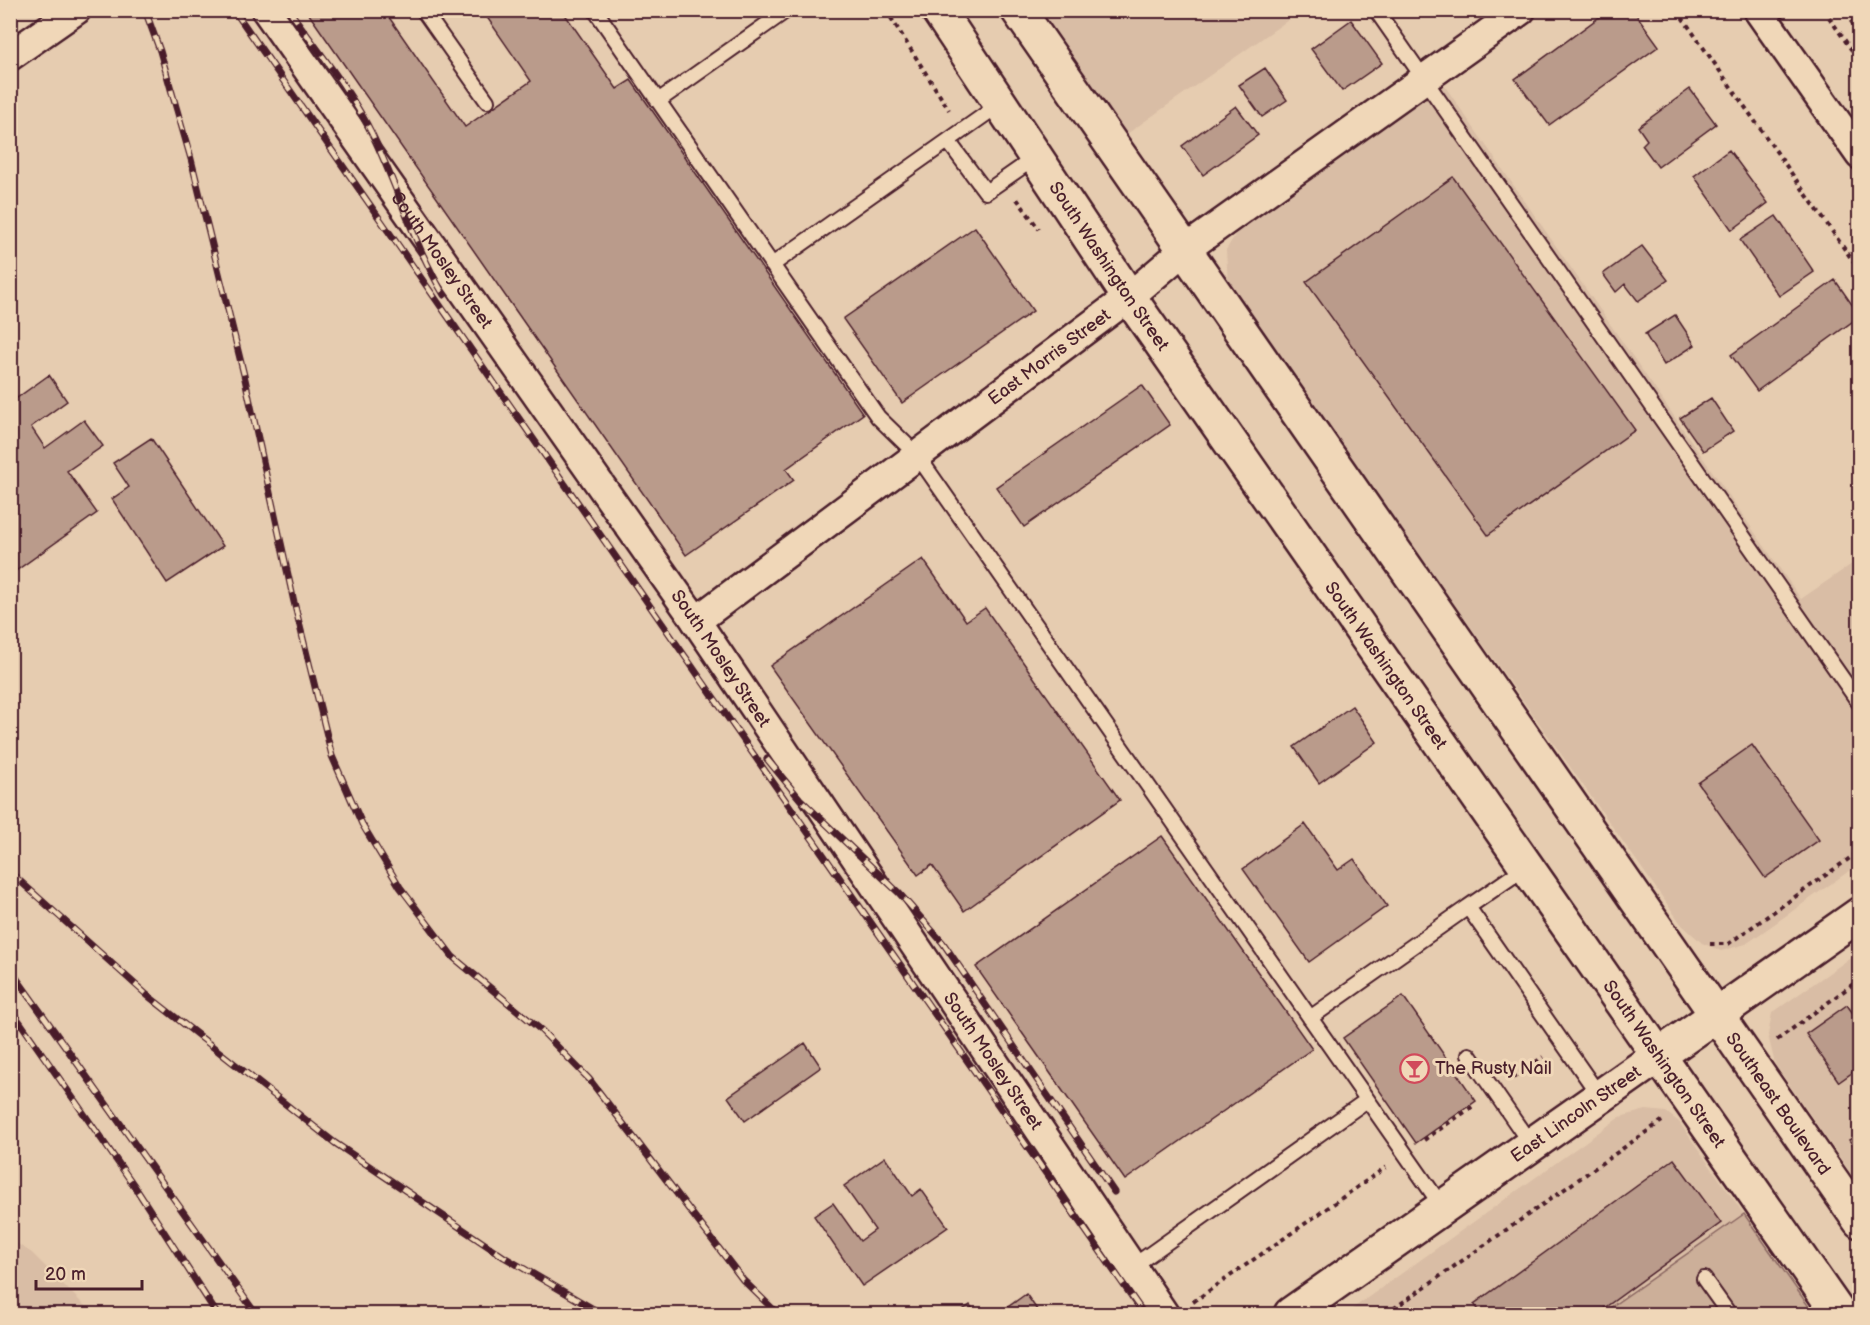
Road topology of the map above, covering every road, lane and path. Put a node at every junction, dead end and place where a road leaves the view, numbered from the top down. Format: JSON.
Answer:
{"nodes":[{"id":1,"x":76,"y":10,"type":"edge"},
{"id":2,"x":266,"y":10,"type":"edge"},
{"id":3,"x":423,"y":10,"type":"edge"},
{"id":4,"x":595,"y":10,"type":"edge"},
{"id":5,"x":787,"y":10,"type":"edge"},
{"id":6,"x":886,"y":10,"type":"edge"},
{"id":7,"x":938,"y":10,"type":"edge"},
{"id":8,"x":1018,"y":10,"type":"edge"},
{"id":9,"x":1376,"y":10,"type":"edge"},
{"id":10,"x":1521,"y":10,"type":"edge"},
{"id":11,"x":1677,"y":10,"type":"edge"},
{"id":12,"x":1758,"y":10,"type":"edge"},
{"id":13,"x":1824,"y":10,"type":"edge"},
{"id":14,"x":10,"y":56,"type":"edge"},
{"id":15,"x":1860,"y":62,"type":"edge"},
{"id":16,"x":1424,"y":79,"type":"junction"},
{"id":17,"x":487,"y":100,"type":"dead end"},
{"id":18,"x":658,"y":101,"type":"junction"},
{"id":19,"x":1000,"y":104,"type":"junction"},
{"id":20,"x":964,"y":130,"type":"junction"},
{"id":21,"x":948,"y":141,"type":"junction"},
{"id":22,"x":1860,"y":155,"type":"edge"},
{"id":23,"x":1036,"y":157,"type":"junction"},
{"id":24,"x":1002,"y":181,"type":"junction"},
{"id":25,"x":1040,"y":230,"type":"dead end"},
{"id":26,"x":1183,"y":251,"type":"junction"},
{"id":27,"x":772,"y":265,"type":"junction"},
{"id":28,"x":1860,"y":271,"type":"edge"},
{"id":29,"x":1129,"y":297,"type":"junction"},
{"id":30,"x":917,"y":455,"type":"junction"},
{"id":31,"x":696,"y":621,"type":"junction"},
{"id":32,"x":1860,"y":704,"type":"edge"},
{"id":33,"x":1860,"y":851,"type":"edge"},
{"id":34,"x":1526,"y":867,"type":"junction"},
{"id":35,"x":1468,"y":907,"type":"junction"},
{"id":36,"x":1860,"y":914,"type":"edge"},
{"id":37,"x":1709,"y":944,"type":"dead end"},
{"id":38,"x":1860,"y":979,"type":"edge"},
{"id":39,"x":1716,"y":1016,"type":"junction"},
{"id":40,"x":1310,"y":1017,"type":"junction"},
{"id":41,"x":1563,"y":1043,"type":"junction"},
{"id":42,"x":1783,"y":1049,"type":"dead end"},
{"id":43,"x":1469,"y":1055,"type":"dead end"},
{"id":44,"x":1659,"y":1057,"type":"junction"},
{"id":45,"x":1494,"y":1091,"type":"junction"},
{"id":46,"x":1601,"y":1098,"type":"junction"},
{"id":47,"x":1367,"y":1100,"type":"junction"},
{"id":48,"x":1662,"y":1121,"type":"dead end"},
{"id":49,"x":1532,"y":1146,"type":"junction"},
{"id":50,"x":1405,"y":1154,"type":"junction"},
{"id":51,"x":1443,"y":1208,"type":"junction"},
{"id":52,"x":1860,"y":1221,"type":"edge"},
{"id":53,"x":1132,"y":1268,"type":"junction"},
{"id":54,"x":1704,"y":1279,"type":"dead end"},
{"id":55,"x":1175,"y":1311,"type":"edge"},
{"id":56,"x":1291,"y":1314,"type":"edge"},
{"id":57,"x":1386,"y":1314,"type":"edge"},
{"id":58,"x":1729,"y":1314,"type":"edge"},
{"id":59,"x":1839,"y":1314,"type":"edge"}],
"edges":[{"from":1,"to":14,"type":"street"},
{"from":2,"to":31,"type":"street","name":"South Mosley Street"},
{"from":3,"to":17,"type":"lane"},
{"from":4,"to":18,"type":"lane"},
{"from":5,"to":18,"type":"lane"},
{"from":6,"to":20,"type":"path"},
{"from":7,"to":19,"type":"main road","name":"South Washington Street"},
{"from":8,"to":26,"type":"main road"},
{"from":9,"to":16,"type":"lane"},
{"from":10,"to":16,"type":"street","name":"East Morris Street"},
{"from":11,"to":28,"type":"path"},
{"from":12,"to":22,"type":"street"},
{"from":13,"to":15,"type":"path"},
{"from":16,"to":26,"type":"street","name":"East Morris Street"},
{"from":16,"to":32,"type":"lane"},
{"from":18,"to":27,"type":"lane"},
{"from":19,"to":20,"type":"lane"},
{"from":19,"to":23,"type":"main road","name":"South Washington Street"},
{"from":20,"to":21,"type":"lane"},
{"from":21,"to":24,"type":"lane"},
{"from":21,"to":27,"type":"lane"},
{"from":23,"to":24,"type":"lane"},
{"from":23,"to":29,"type":"main road","name":"South Washington Street"},
{"from":24,"to":25,"type":"path"},
{"from":26,"to":29,"type":"street","name":"East Morris Street"},
{"from":26,"to":39,"type":"main road"},
{"from":27,"to":30,"type":"lane"},
{"from":29,"to":30,"type":"street","name":"East Morris Street"},
{"from":29,"to":34,"type":"main road","name":"South Washington Street"},
{"from":30,"to":31,"type":"street","name":"East Morris Street"},
{"from":30,"to":40,"type":"lane"},
{"from":31,"to":53,"type":"street","name":"South Mosley Street"},
{"from":33,"to":37,"type":"path"},
{"from":34,"to":35,"type":"lane"},
{"from":34,"to":44,"type":"main road","name":"South Washington Street"},
{"from":35,"to":40,"type":"lane"},
{"from":35,"to":41,"type":"lane"},
{"from":36,"to":39,"type":"main road","name":"East Lincoln Street"},
{"from":38,"to":42,"type":"path"},
{"from":39,"to":44,"type":"main road","name":"East Lincoln Street"},
{"from":39,"to":52,"type":"main road","name":"Southeast Boulevard"},
{"from":40,"to":47,"type":"lane"},
{"from":41,"to":45,"type":"path"},
{"from":41,"to":46,"type":"lane"},
{"from":43,"to":45,"type":"lane"},
{"from":44,"to":46,"type":"main road","name":"East Lincoln Street"},
{"from":44,"to":59,"type":"main road","name":"South Washington Street"},
{"from":45,"to":49,"type":"lane"},
{"from":45,"to":50,"type":"path"},
{"from":46,"to":49,"type":"main road","name":"East Lincoln Street"},
{"from":47,"to":50,"type":"lane"},
{"from":47,"to":53,"type":"lane"},
{"from":48,"to":57,"type":"path"},
{"from":49,"to":51,"type":"main road","name":"East Lincoln Street"},
{"from":50,"to":51,"type":"lane"},
{"from":50,"to":55,"type":"path"},
{"from":51,"to":56,"type":"main road","name":"East Lincoln Street"},
{"from":53,"to":55,"type":"street","name":"South Mosley Street"},
{"from":54,"to":58,"type":"lane"}]}
